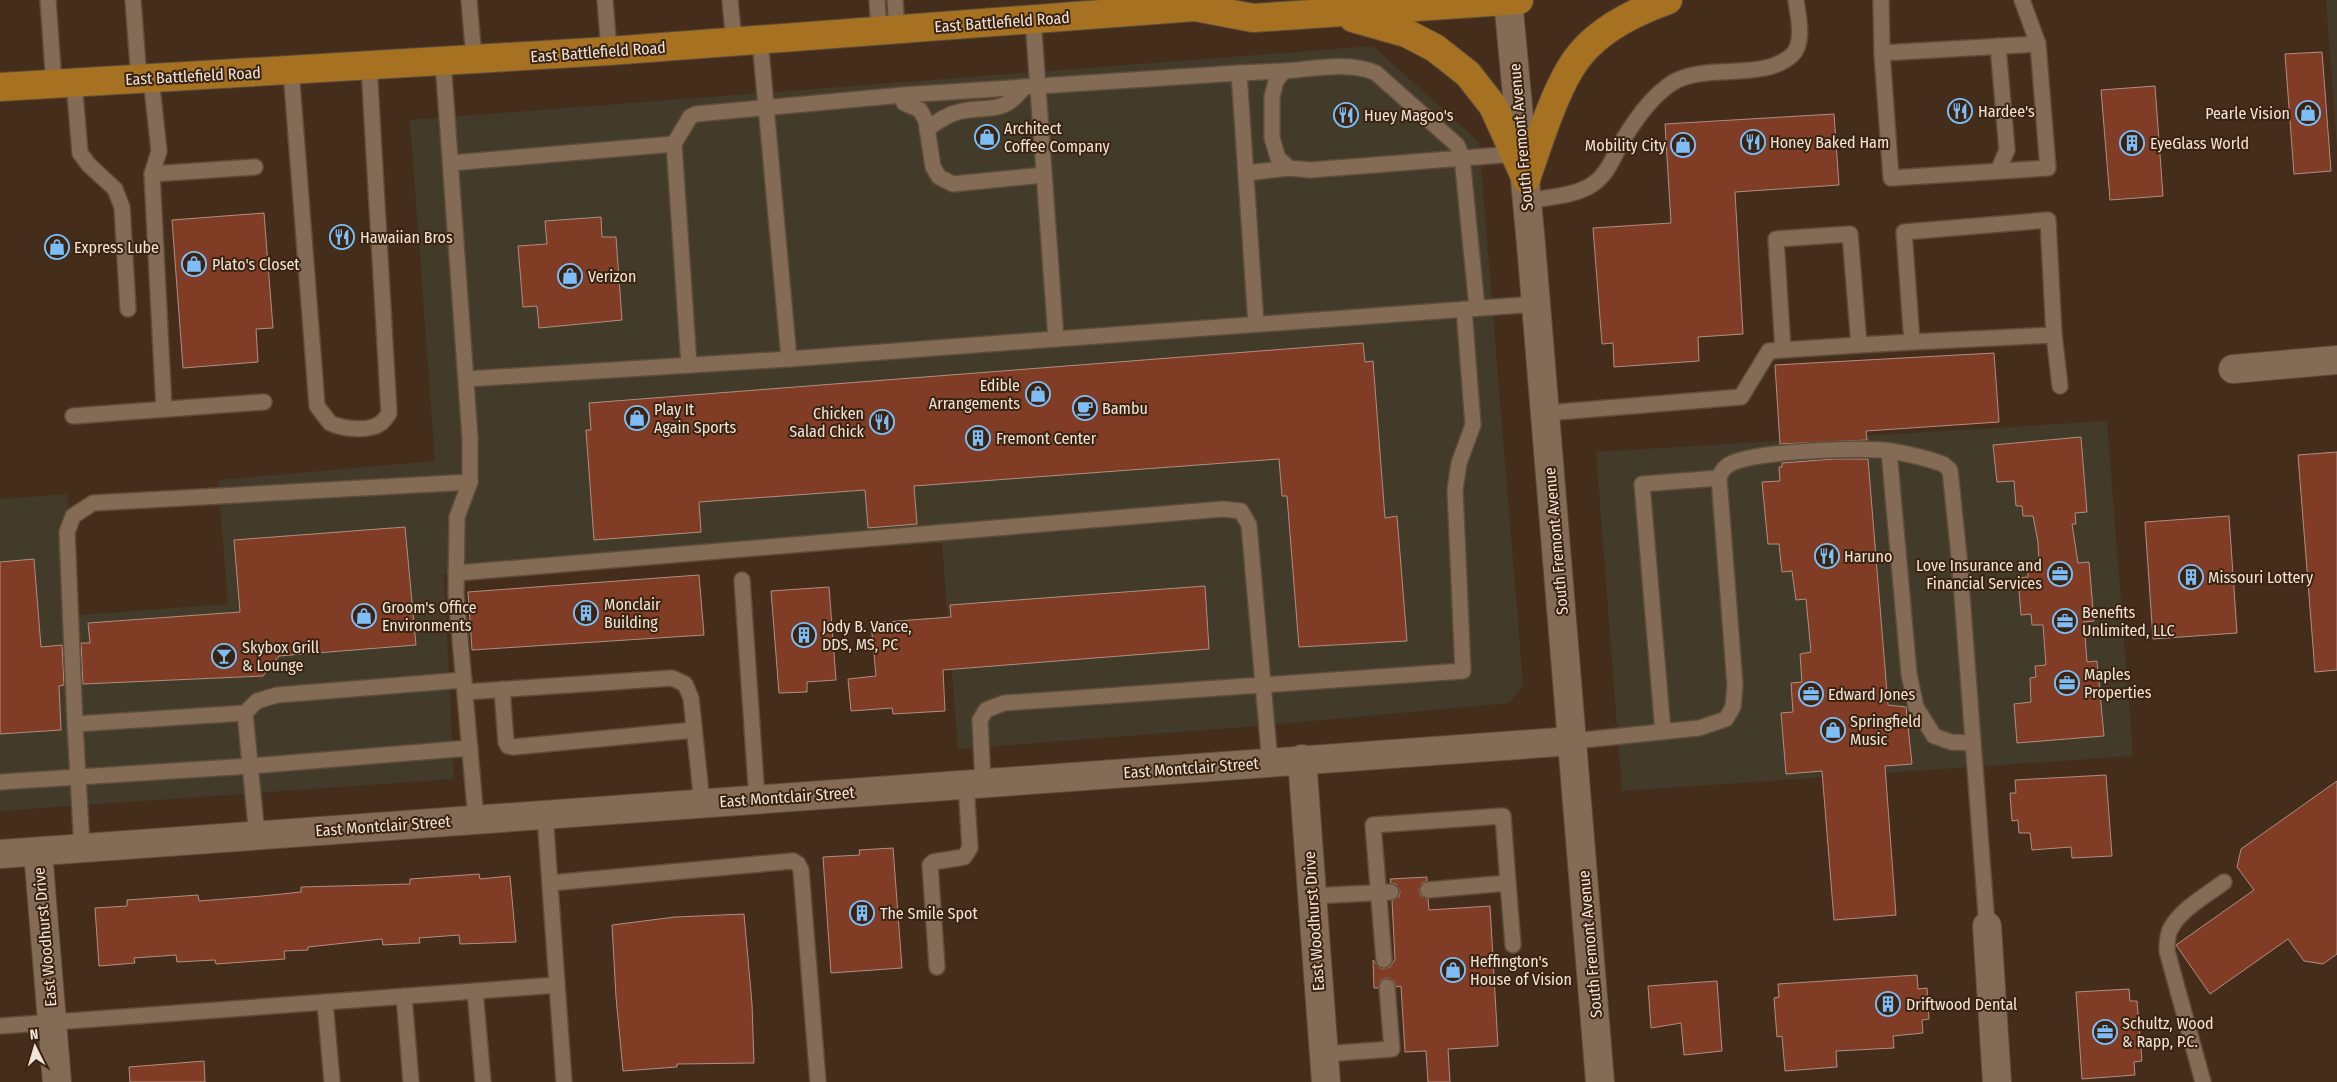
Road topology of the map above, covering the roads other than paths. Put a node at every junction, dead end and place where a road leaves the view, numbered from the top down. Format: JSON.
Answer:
{"nodes":[{"id":1,"x":48,"y":0,"type":"edge"},
{"id":2,"x":133,"y":0,"type":"edge"},
{"id":3,"x":469,"y":0,"type":"edge"},
{"id":4,"x":605,"y":0,"type":"edge"},
{"id":5,"x":730,"y":0,"type":"edge"},
{"id":6,"x":877,"y":0,"type":"edge"},
{"id":7,"x":895,"y":0,"type":"edge"},
{"id":8,"x":1512,"y":0,"type":"edge"},
{"id":9,"x":1668,"y":0,"type":"edge"},
{"id":10,"x":1796,"y":0,"type":"edge"},
{"id":11,"x":1880,"y":0,"type":"edge"},
{"id":12,"x":2022,"y":0,"type":"edge"},
{"id":13,"x":1202,"y":4,"type":"edge"},
{"id":14,"x":1332,"y":12,"type":"junction"},
{"id":15,"x":1033,"y":19,"type":"junction"},
{"id":16,"x":888,"y":31,"type":"junction"},
{"id":17,"x":760,"y":40,"type":"junction"},
{"id":18,"x":734,"y":42,"type":"junction"},
{"id":19,"x":2038,"y":44,"type":"junction"},
{"id":20,"x":1998,"y":46,"type":"junction"},
{"id":21,"x":609,"y":51,"type":"junction"},
{"id":22,"x":1882,"y":53,"type":"junction"},
{"id":23,"x":474,"y":59,"type":"junction"},
{"id":24,"x":443,"y":61,"type":"junction"},
{"id":25,"x":369,"y":66,"type":"junction"},
{"id":26,"x":291,"y":70,"type":"junction"},
{"id":27,"x":1284,"y":71,"type":"junction"},
{"id":28,"x":1240,"y":73,"type":"junction"},
{"id":29,"x":145,"y":79,"type":"junction"},
{"id":30,"x":64,"y":83,"type":"junction"},
{"id":31,"x":0,"y":87,"type":"edge"},
{"id":32,"x":1031,"y":87,"type":"junction"},
{"id":33,"x":904,"y":103,"type":"dead end"},
{"id":34,"x":766,"y":107,"type":"junction"},
{"id":35,"x":927,"y":129,"type":"junction"},
{"id":36,"x":674,"y":144,"type":"junction"},
{"id":37,"x":1515,"y":154,"type":"junction"},
{"id":38,"x":1462,"y":157,"type":"junction"},
{"id":39,"x":451,"y":163,"type":"junction"},
{"id":40,"x":255,"y":167,"type":"dead end"},
{"id":41,"x":1289,"y":168,"type":"junction"},
{"id":42,"x":1998,"y":171,"type":"junction"},
{"id":43,"x":1246,"y":173,"type":"junction"},
{"id":44,"x":152,"y":174,"type":"junction"},
{"id":45,"x":1044,"y":175,"type":"junction"},
{"id":46,"x":1526,"y":190,"type":"junction"},
{"id":47,"x":1536,"y":304,"type":"junction"},
{"id":48,"x":128,"y":309,"type":"dead end"},
{"id":49,"x":1471,"y":309,"type":"junction"},
{"id":50,"x":1256,"y":324,"type":"junction"},
{"id":51,"x":2054,"y":335,"type":"junction"},
{"id":52,"x":1056,"y":339,"type":"junction"},
{"id":53,"x":1912,"y":342,"type":"junction"},
{"id":54,"x":1859,"y":345,"type":"junction"},
{"id":55,"x":1783,"y":350,"type":"junction"},
{"id":56,"x":789,"y":358,"type":"junction"},
{"id":57,"x":2337,"y":360,"type":"edge"},
{"id":58,"x":689,"y":365,"type":"junction"},
{"id":59,"x":2233,"y":369,"type":"dead end"},
{"id":60,"x":466,"y":379,"type":"junction"},
{"id":61,"x":2060,"y":386,"type":"dead end"},
{"id":62,"x":264,"y":402,"type":"dead end"},
{"id":63,"x":164,"y":409,"type":"junction"},
{"id":64,"x":1546,"y":413,"type":"junction"},
{"id":65,"x":73,"y":416,"type":"dead end"},
{"id":66,"x":1890,"y":451,"type":"junction"},
{"id":67,"x":1719,"y":478,"type":"junction"},
{"id":68,"x":470,"y":482,"type":"junction"},
{"id":69,"x":456,"y":573,"type":"junction"},
{"id":70,"x":742,"y":580,"type":"dead end"},
{"id":71,"x":464,"y":686,"type":"junction"},
{"id":72,"x":1264,"y":686,"type":"junction"},
{"id":73,"x":502,"y":690,"type":"junction"},
{"id":74,"x":246,"y":713,"type":"junction"},
{"id":75,"x":75,"y":724,"type":"junction"},
{"id":76,"x":694,"y":730,"type":"junction"},
{"id":77,"x":1663,"y":732,"type":"junction"},
{"id":78,"x":1573,"y":741,"type":"junction"},
{"id":79,"x":1973,"y":743,"type":"junction"},
{"id":80,"x":470,"y":748,"type":"junction"},
{"id":81,"x":1302,"y":759,"type":"junction"},
{"id":82,"x":1270,"y":763,"type":"junction"},
{"id":83,"x":250,"y":766,"type":"junction"},
{"id":84,"x":78,"y":777,"type":"junction"},
{"id":85,"x":0,"y":782,"type":"edge"},
{"id":86,"x":974,"y":783,"type":"junction"},
{"id":87,"x":757,"y":799,"type":"junction"},
{"id":88,"x":702,"y":803,"type":"junction"},
{"id":89,"x":545,"y":815,"type":"junction"},
{"id":90,"x":476,"y":819,"type":"junction"},
{"id":91,"x":257,"y":836,"type":"junction"},
{"id":92,"x":82,"y":848,"type":"junction"},
{"id":93,"x":38,"y":852,"type":"junction"},
{"id":94,"x":0,"y":854,"type":"edge"},
{"id":95,"x":2224,"y":882,"type":"dead end"},
{"id":96,"x":550,"y":883,"type":"junction"},
{"id":97,"x":1508,"y":884,"type":"junction"},
{"id":98,"x":1428,"y":890,"type":"dead end"},
{"id":99,"x":1385,"y":892,"type":"junction"},
{"id":100,"x":1312,"y":896,"type":"junction"},
{"id":101,"x":1987,"y":926,"type":"joint"},
{"id":102,"x":1513,"y":945,"type":"dead end"},
{"id":103,"x":1384,"y":960,"type":"dead end"},
{"id":104,"x":937,"y":968,"type":"dead end"},
{"id":105,"x":557,"y":985,"type":"junction"},
{"id":106,"x":1387,"y":987,"type":"dead end"},
{"id":107,"x":475,"y":991,"type":"junction"},
{"id":108,"x":404,"y":996,"type":"junction"},
{"id":109,"x":325,"y":1002,"type":"junction"},
{"id":110,"x":52,"y":1022,"type":"junction"},
{"id":111,"x":0,"y":1026,"type":"edge"},
{"id":112,"x":1324,"y":1054,"type":"junction"},
{"id":113,"x":57,"y":1082,"type":"edge"},
{"id":114,"x":332,"y":1082,"type":"edge"},
{"id":115,"x":411,"y":1082,"type":"edge"},
{"id":116,"x":483,"y":1082,"type":"edge"},
{"id":117,"x":564,"y":1082,"type":"edge"},
{"id":118,"x":818,"y":1082,"type":"edge"},
{"id":119,"x":1326,"y":1082,"type":"edge"},
{"id":120,"x":1600,"y":1082,"type":"edge"},
{"id":121,"x":1998,"y":1082,"type":"edge"},
{"id":122,"x":2203,"y":1082,"type":"edge"}],
"edges":[{"from":1,"to":30,"type":"lane"},
{"from":2,"to":29,"type":"lane"},
{"from":3,"to":23,"type":"lane"},
{"from":4,"to":21,"type":"lane"},
{"from":5,"to":18,"type":"lane"},
{"from":6,"to":16,"type":"lane"},
{"from":7,"to":16,"type":"lane"},
{"from":8,"to":14,"type":"main road","name":"East Battlefield Road"},
{"from":8,"to":46,"type":"street","name":"South Fremont Avenue"},
{"from":9,"to":46,"type":"main road"},
{"from":10,"to":46,"type":"lane"},
{"from":11,"to":22,"type":"lane"},
{"from":12,"to":19,"type":"lane"},
{"from":13,"to":14,"type":"main road","name":"East Battlefield Road"},
{"from":13,"to":15,"type":"main road","name":"East Battlefield Road"},
{"from":14,"to":37,"type":"main road"},
{"from":15,"to":16,"type":"main road","name":"East Battlefield Road"},
{"from":15,"to":32,"type":"lane"},
{"from":16,"to":17,"type":"main road","name":"East Battlefield Road"},
{"from":17,"to":18,"type":"main road","name":"East Battlefield Road"},
{"from":17,"to":34,"type":"lane"},
{"from":18,"to":21,"type":"main road","name":"East Battlefield Road"},
{"from":19,"to":20,"type":"lane"},
{"from":19,"to":42,"type":"lane"},
{"from":20,"to":22,"type":"lane"},
{"from":20,"to":42,"type":"lane"},
{"from":21,"to":23,"type":"main road","name":"East Battlefield Road"},
{"from":22,"to":42,"type":"lane"},
{"from":23,"to":24,"type":"main road","name":"East Battlefield Road"},
{"from":24,"to":25,"type":"main road","name":"East Battlefield Road"},
{"from":24,"to":39,"type":"lane"},
{"from":25,"to":26,"type":"main road","name":"East Battlefield Road"},
{"from":25,"to":26,"type":"lane"},
{"from":26,"to":29,"type":"main road","name":"East Battlefield Road"},
{"from":27,"to":28,"type":"lane"},
{"from":27,"to":38,"type":"lane"},
{"from":27,"to":41,"type":"lane"},
{"from":28,"to":32,"type":"lane"},
{"from":28,"to":43,"type":"lane"},
{"from":29,"to":30,"type":"main road","name":"East Battlefield Road"},
{"from":29,"to":44,"type":"lane"},
{"from":30,"to":31,"type":"main road","name":"East Battlefield Road"},
{"from":30,"to":48,"type":"lane"},
{"from":32,"to":34,"type":"lane"},
{"from":32,"to":35,"type":"lane"},
{"from":32,"to":45,"type":"lane"},
{"from":33,"to":35,"type":"lane"},
{"from":34,"to":36,"type":"lane"},
{"from":34,"to":56,"type":"lane"},
{"from":35,"to":45,"type":"lane"},
{"from":36,"to":39,"type":"lane"},
{"from":36,"to":58,"type":"lane"},
{"from":37,"to":38,"type":"lane"},
{"from":37,"to":46,"type":"main road"},
{"from":38,"to":41,"type":"lane"},
{"from":38,"to":49,"type":"lane"},
{"from":39,"to":60,"type":"lane"},
{"from":40,"to":44,"type":"lane"},
{"from":41,"to":43,"type":"lane"},
{"from":43,"to":50,"type":"lane"},
{"from":44,"to":63,"type":"lane"},
{"from":45,"to":52,"type":"lane"},
{"from":46,"to":47,"type":"street","name":"South Fremont Avenue"},
{"from":47,"to":49,"type":"lane"},
{"from":47,"to":64,"type":"street","name":"South Fremont Avenue"},
{"from":49,"to":50,"type":"lane"},
{"from":49,"to":72,"type":"lane"},
{"from":50,"to":52,"type":"lane"},
{"from":51,"to":53,"type":"lane"},
{"from":51,"to":53,"type":"lane"},
{"from":51,"to":61,"type":"lane"},
{"from":52,"to":56,"type":"lane"},
{"from":53,"to":54,"type":"lane"},
{"from":54,"to":55,"type":"lane"},
{"from":54,"to":55,"type":"lane"},
{"from":55,"to":64,"type":"lane"},
{"from":56,"to":58,"type":"lane"},
{"from":57,"to":59,"type":"street"},
{"from":58,"to":60,"type":"lane"},
{"from":60,"to":68,"type":"lane"},
{"from":62,"to":63,"type":"lane"},
{"from":63,"to":65,"type":"lane"},
{"from":64,"to":78,"type":"street","name":"South Fremont Avenue"},
{"from":66,"to":67,"type":"lane"},
{"from":66,"to":79,"type":"lane"},
{"from":66,"to":79,"type":"lane"},
{"from":67,"to":77,"type":"lane"},
{"from":67,"to":77,"type":"lane"},
{"from":68,"to":69,"type":"lane"},
{"from":68,"to":75,"type":"lane"},
{"from":69,"to":71,"type":"lane"},
{"from":69,"to":72,"type":"lane"},
{"from":70,"to":87,"type":"lane"},
{"from":71,"to":73,"type":"lane"},
{"from":71,"to":74,"type":"lane"},
{"from":71,"to":80,"type":"lane"},
{"from":72,"to":82,"type":"lane"},
{"from":72,"to":86,"type":"lane"},
{"from":73,"to":76,"type":"lane"},
{"from":73,"to":76,"type":"lane"},
{"from":74,"to":75,"type":"lane"},
{"from":74,"to":83,"type":"lane"},
{"from":75,"to":84,"type":"lane"},
{"from":76,"to":88,"type":"lane"},
{"from":77,"to":78,"type":"lane"},
{"from":78,"to":81,"type":"street","name":"East Montclair Street"},
{"from":78,"to":120,"type":"street","name":"South Fremont Avenue"},
{"from":79,"to":101,"type":"lane"},
{"from":80,"to":83,"type":"lane"},
{"from":80,"to":90,"type":"lane"},
{"from":81,"to":82,"type":"street","name":"East Montclair Street"},
{"from":81,"to":100,"type":"street","name":"East Woodhurst Drive"},
{"from":82,"to":86,"type":"street","name":"East Montclair Street"},
{"from":83,"to":84,"type":"lane"},
{"from":83,"to":91,"type":"lane"},
{"from":84,"to":85,"type":"lane"},
{"from":84,"to":92,"type":"lane"},
{"from":86,"to":87,"type":"street","name":"East Montclair Street"},
{"from":86,"to":104,"type":"lane"},
{"from":87,"to":88,"type":"street","name":"East Montclair Street"},
{"from":88,"to":89,"type":"street","name":"East Montclair Street"},
{"from":89,"to":90,"type":"street","name":"East Montclair Street"},
{"from":89,"to":96,"type":"lane"},
{"from":90,"to":91,"type":"street","name":"East Montclair Street"},
{"from":91,"to":92,"type":"street","name":"East Montclair Street"},
{"from":92,"to":93,"type":"street","name":"East Montclair Street"},
{"from":93,"to":94,"type":"street","name":"East Montclair Street"},
{"from":93,"to":110,"type":"street","name":"East Woodhurst Drive"},
{"from":95,"to":122,"type":"lane"},
{"from":96,"to":105,"type":"lane"},
{"from":96,"to":118,"type":"lane"},
{"from":97,"to":98,"type":"lane"},
{"from":97,"to":99,"type":"lane"},
{"from":97,"to":102,"type":"lane"},
{"from":99,"to":100,"type":"lane"},
{"from":99,"to":103,"type":"lane"},
{"from":100,"to":112,"type":"street","name":"East Woodhurst Drive"},
{"from":101,"to":121,"type":"street"},
{"from":105,"to":107,"type":"lane"},
{"from":105,"to":117,"type":"lane"},
{"from":106,"to":112,"type":"lane"},
{"from":107,"to":108,"type":"lane"},
{"from":107,"to":116,"type":"lane"},
{"from":108,"to":109,"type":"lane"},
{"from":108,"to":115,"type":"lane"},
{"from":109,"to":110,"type":"lane"},
{"from":109,"to":114,"type":"lane"},
{"from":110,"to":111,"type":"lane"},
{"from":110,"to":113,"type":"street","name":"East Woodhurst Drive"},
{"from":112,"to":119,"type":"street","name":"East Woodhurst Drive"}]}
